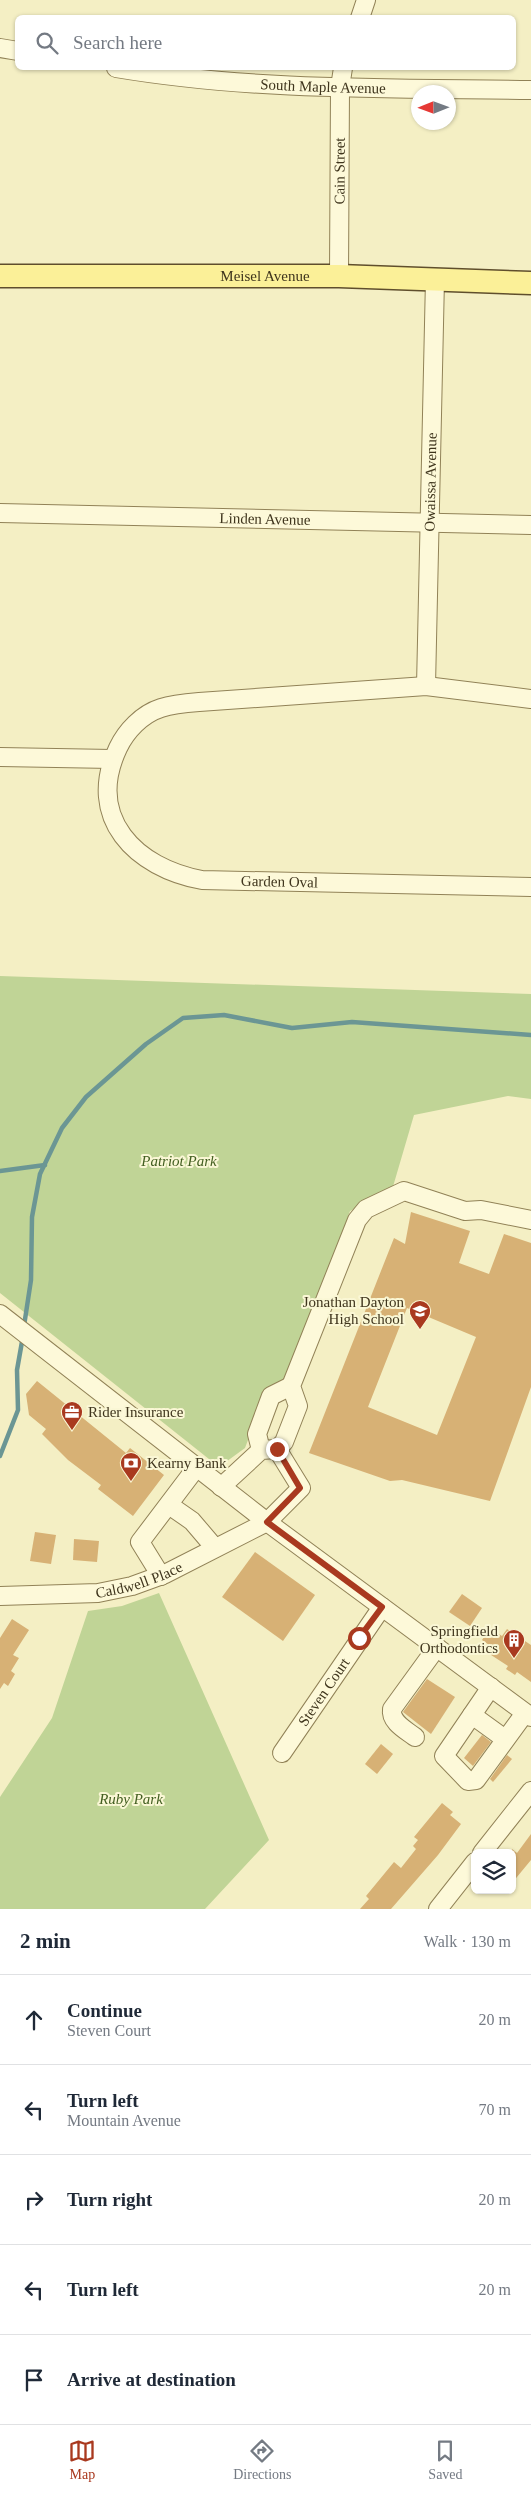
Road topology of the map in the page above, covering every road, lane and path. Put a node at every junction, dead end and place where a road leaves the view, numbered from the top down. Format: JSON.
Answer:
{"nodes":[{"id":1,"x":366,"y":0,"type":"edge"},
{"id":2,"x":361,"y":15,"type":"edge"},
{"id":3,"x":0,"y":48,"type":"edge"},
{"id":4,"x":15,"y":50,"type":"edge"},
{"id":5,"x":130,"y":70,"type":"edge"},
{"id":6,"x":344,"y":70,"type":"edge"},
{"id":7,"x":340,"y":87,"type":"junction"},
{"id":8,"x":531,"y":90,"type":"edge"},
{"id":9,"x":0,"y":276,"type":"edge"},
{"id":10,"x":339,"y":276,"type":"junction"},
{"id":11,"x":435,"y":280,"type":"junction"},
{"id":12,"x":531,"y":283,"type":"edge"},
{"id":13,"x":0,"y":513,"type":"edge"},
{"id":14,"x":430,"y":523,"type":"junction"},
{"id":15,"x":531,"y":525,"type":"edge"},
{"id":16,"x":426,"y":686,"type":"junction"},
{"id":17,"x":531,"y":699,"type":"edge"},
{"id":18,"x":0,"y":757,"type":"edge"},
{"id":19,"x":112,"y":759,"type":"junction"},
{"id":20,"x":531,"y":886,"type":"edge"},
{"id":21,"x":531,"y":1220,"type":"edge"},
{"id":22,"x":0,"y":1314,"type":"edge"},
{"id":23,"x":291,"y":1386,"type":"junction"},
{"id":24,"x":269,"y":1450,"type":"junction"},
{"id":25,"x":196,"y":1468,"type":"junction"},
{"id":26,"x":221,"y":1486,"type":"junction"},
{"id":27,"x":169,"y":1504,"type":"junction"},
{"id":28,"x":267,"y":1522,"type":"junction"},
{"id":29,"x":215,"y":1548,"type":"junction"},
{"id":30,"x":161,"y":1576,"type":"junction"},
{"id":31,"x":0,"y":1596,"type":"edge"},
{"id":32,"x":382,"y":1607,"type":"junction"},
{"id":33,"x":437,"y":1648,"type":"junction"},
{"id":34,"x":491,"y":1687,"type":"junction"},
{"id":35,"x":472,"y":1715,"type":"junction"},
{"id":36,"x":528,"y":1715,"type":"edge"},
{"id":37,"x":415,"y":1737,"type":"dead end"},
{"id":38,"x":505,"y":1739,"type":"junction"},
{"id":39,"x":282,"y":1753,"type":"dead end"},
{"id":40,"x":531,"y":1791,"type":"edge"},
{"id":41,"x":485,"y":1849,"type":"edge"},
{"id":42,"x":471,"y":1867,"type":"edge"},
{"id":43,"x":438,"y":1909,"type":"edge"}],
"edges":[{"from":1,"to":2,"type":"street"},
{"from":3,"to":4,"type":"street"},
{"from":5,"to":7,"type":"street","name":"South Maple Avenue"},
{"from":6,"to":7,"type":"street","name":"Cain Street"},
{"from":7,"to":8,"type":"street","name":"South Maple Avenue"},
{"from":7,"to":10,"type":"street","name":"Cain Street"},
{"from":9,"to":10,"type":"main road","name":"Meisel Avenue"},
{"from":10,"to":11,"type":"main road","name":"Meisel Avenue"},
{"from":11,"to":12,"type":"main road","name":"Meisel Avenue"},
{"from":11,"to":14,"type":"street","name":"Owaissa Avenue"},
{"from":13,"to":14,"type":"street","name":"Linden Avenue"},
{"from":14,"to":15,"type":"street","name":"Linden Avenue"},
{"from":14,"to":16,"type":"street","name":"Owaissa Avenue"},
{"from":16,"to":17,"type":"street","name":"Garden Oval"},
{"from":16,"to":19,"type":"street","name":"Garden Oval"},
{"from":18,"to":19,"type":"street"},
{"from":19,"to":20,"type":"street","name":"Garden Oval"},
{"from":21,"to":23,"type":"street"},
{"from":22,"to":25,"type":"street"},
{"from":23,"to":24,"type":"street"},
{"from":23,"to":24,"type":"street"},
{"from":24,"to":26,"type":"street"},
{"from":24,"to":28,"type":"street","name":"Caldwell Place"},
{"from":25,"to":26,"type":"street"},
{"from":25,"to":27,"type":"street"},
{"from":26,"to":28,"type":"street"},
{"from":27,"to":29,"type":"street"},
{"from":27,"to":30,"type":"street"},
{"from":28,"to":29,"type":"street","name":"Caldwell Place"},
{"from":28,"to":32,"type":"street"},
{"from":29,"to":30,"type":"street","name":"Caldwell Place"},
{"from":30,"to":31,"type":"street","name":"Caldwell Place"},
{"from":32,"to":33,"type":"street"},
{"from":32,"to":39,"type":"street","name":"Steven Court"},
{"from":33,"to":34,"type":"street"},
{"from":33,"to":37,"type":"street"},
{"from":34,"to":35,"type":"street"},
{"from":34,"to":36,"type":"street"},
{"from":35,"to":38,"type":"street"},
{"from":35,"to":38,"type":"street"},
{"from":36,"to":38,"type":"street"},
{"from":40,"to":41,"type":"street"},
{"from":42,"to":43,"type":"street"}]}
